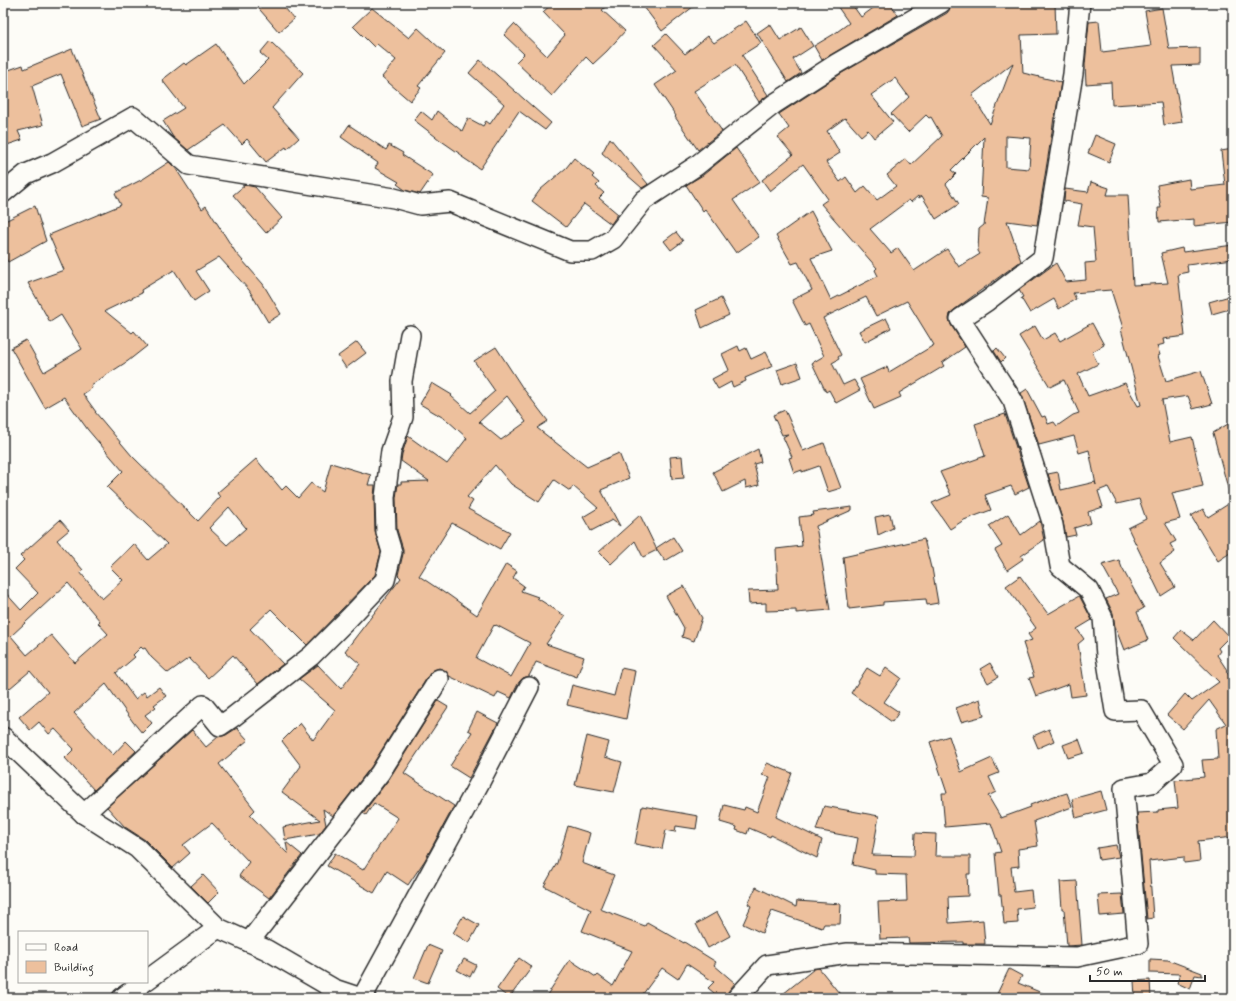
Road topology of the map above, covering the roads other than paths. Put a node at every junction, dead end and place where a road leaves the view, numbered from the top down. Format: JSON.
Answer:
{"nodes":[{"id":1,"x":941,"y":3,"type":"edge"},
{"id":2,"x":1080,"y":3,"type":"edge"},
{"id":3,"x":3,"y":194,"type":"edge"},
{"id":4,"x":410,"y":335,"type":"dead end"},
{"id":5,"x":439,"y":679,"type":"dead end"},
{"id":6,"x":529,"y":688,"type":"dead end"},
{"id":7,"x":3,"y":737,"type":"edge"},
{"id":8,"x":84,"y":814,"type":"junction"},
{"id":9,"x":218,"y":928,"type":"junction"},
{"id":10,"x":249,"y":942,"type":"junction"},
{"id":11,"x":148,"y":979,"type":"edge"},
{"id":12,"x":143,"y":983,"type":"edge"},
{"id":13,"x":122,"y":998,"type":"edge"},
{"id":14,"x":361,"y":998,"type":"edge"},
{"id":15,"x":737,"y":998,"type":"edge"}],
"edges":[{"from":1,"to":3,"type":"street"},
{"from":2,"to":15,"type":"street"},
{"from":4,"to":8,"type":"street"},
{"from":5,"to":10,"type":"street"},
{"from":6,"to":14,"type":"street"},
{"from":7,"to":8,"type":"street"},
{"from":8,"to":9,"type":"street"},
{"from":9,"to":10,"type":"street"},
{"from":9,"to":11,"type":"street"},
{"from":10,"to":14,"type":"street"},
{"from":12,"to":13,"type":"street"}]}
